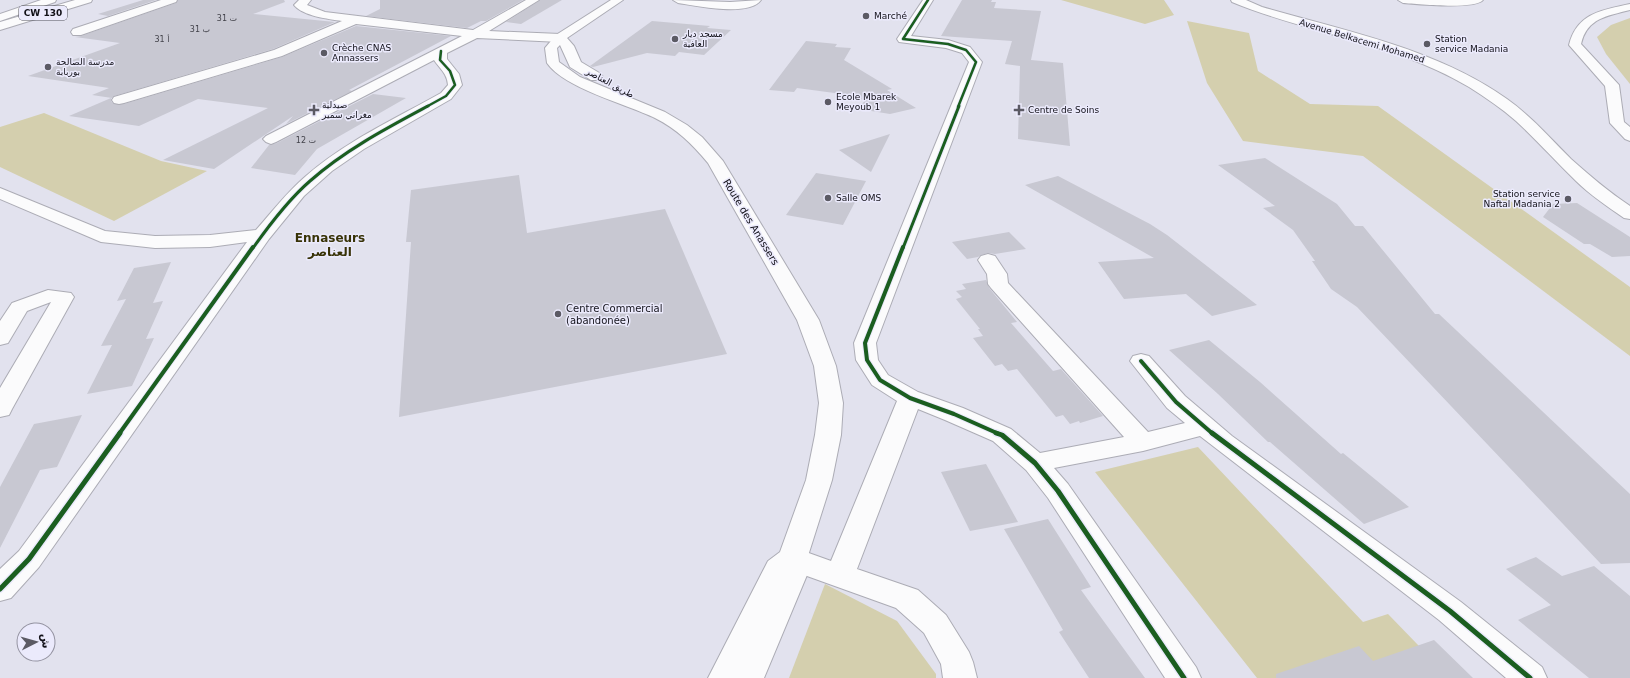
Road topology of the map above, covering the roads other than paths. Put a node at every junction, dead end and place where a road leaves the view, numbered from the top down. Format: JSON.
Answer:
{"nodes":[{"id":1,"x":51,"y":0,"type":"edge"},
{"id":2,"x":67,"y":0,"type":"edge"},
{"id":3,"x":87,"y":0,"type":"edge"},
{"id":4,"x":172,"y":0,"type":"edge"},
{"id":5,"x":306,"y":0,"type":"edge"},
{"id":6,"x":534,"y":0,"type":"edge"},
{"id":7,"x":618,"y":0,"type":"edge"},
{"id":8,"x":678,"y":0,"type":"edge"},
{"id":9,"x":756,"y":0,"type":"edge"},
{"id":10,"x":928,"y":0,"type":"edge"},
{"id":11,"x":1236,"y":0,"type":"edge"},
{"id":12,"x":1403,"y":0,"type":"edge"},
{"id":13,"x":1478,"y":0,"type":"edge"},
{"id":14,"x":1630,"y":7,"type":"edge"},
{"id":15,"x":0,"y":19,"type":"edge"},
{"id":16,"x":355,"y":20,"type":"junction"},
{"id":17,"x":0,"y":26,"type":"edge"},
{"id":18,"x":77,"y":32,"type":"dead end"},
{"id":19,"x":475,"y":34,"type":"junction"},
{"id":20,"x":560,"y":38,"type":"junction"},
{"id":21,"x":440,"y":51,"type":"junction"},
{"id":22,"x":119,"y":100,"type":"dead end"},
{"id":23,"x":654,"y":111,"type":"junction"},
{"id":24,"x":1630,"y":136,"type":"edge"},
{"id":25,"x":271,"y":139,"type":"dead end"},
{"id":26,"x":2,"y":196,"type":"edge"},
{"id":27,"x":1630,"y":214,"type":"edge"},
{"id":28,"x":262,"y":235,"type":"junction"},
{"id":29,"x":988,"y":260,"type":"dead end"},
{"id":30,"x":0,"y":338,"type":"edge"},
{"id":31,"x":1141,"y":361,"type":"dead end"},
{"id":32,"x":910,"y":398,"type":"junction"},
{"id":33,"x":0,"y":409,"type":"edge"},
{"id":34,"x":1204,"y":426,"type":"junction"},
{"id":35,"x":1143,"y":442,"type":"junction"},
{"id":36,"x":1035,"y":463,"type":"junction"},
{"id":37,"x":29,"y":559,"type":"junction"},
{"id":38,"x":792,"y":559,"type":"junction"},
{"id":39,"x":0,"y":565,"type":"edge"},
{"id":40,"x":840,"y":575,"type":"junction"},
{"id":41,"x":0,"y":589,"type":"edge"},
{"id":42,"x":725,"y":678,"type":"edge"},
{"id":43,"x":747,"y":678,"type":"edge"},
{"id":44,"x":960,"y":678,"type":"edge"},
{"id":45,"x":1184,"y":678,"type":"edge"},
{"id":46,"x":1530,"y":678,"type":"edge"}],
"edges":[{"from":1,"to":15,"type":"main road"},
{"from":2,"to":15,"type":"main road","number":"CW 130"},
{"from":3,"to":17,"type":"main road","number":"CW 130"},
{"from":4,"to":18,"type":"main road"},
{"from":5,"to":16,"type":"main road"},
{"from":6,"to":19,"type":"main road"},
{"from":7,"to":20,"type":"main road"},
{"from":8,"to":9,"type":"main road"},
{"from":10,"to":32,"type":"main road"},
{"from":11,"to":27,"type":"main road","name":"Avenue Belkacemi Mohamed"},
{"from":12,"to":13,"type":"main road"},
{"from":14,"to":24,"type":"main road"},
{"from":16,"to":19,"type":"main road"},
{"from":16,"to":22,"type":"main road"},
{"from":19,"to":20,"type":"main road"},
{"from":19,"to":21,"type":"main road"},
{"from":20,"to":23,"type":"main road","name":"طريق العناصر"},
{"from":20,"to":23,"type":"main road","name":"Route des Anassers"},
{"from":21,"to":25,"type":"main road"},
{"from":21,"to":28,"type":"main road"},
{"from":23,"to":38,"type":"main road","name":"Route des Anassers"},
{"from":26,"to":28,"type":"main road"},
{"from":28,"to":37,"type":"main road"},
{"from":29,"to":35,"type":"main road"},
{"from":30,"to":33,"type":"main road"},
{"from":31,"to":34,"type":"main road"},
{"from":32,"to":36,"type":"main road"},
{"from":32,"to":40,"type":"main road"},
{"from":34,"to":35,"type":"main road"},
{"from":34,"to":46,"type":"main road"},
{"from":35,"to":36,"type":"main road"},
{"from":36,"to":45,"type":"main road"},
{"from":37,"to":39,"type":"main road"},
{"from":37,"to":41,"type":"main road"},
{"from":38,"to":40,"type":"main road"},
{"from":38,"to":42,"type":"main road"},
{"from":38,"to":43,"type":"main road","name":"Route des Anassers"},
{"from":40,"to":44,"type":"main road"}]}
